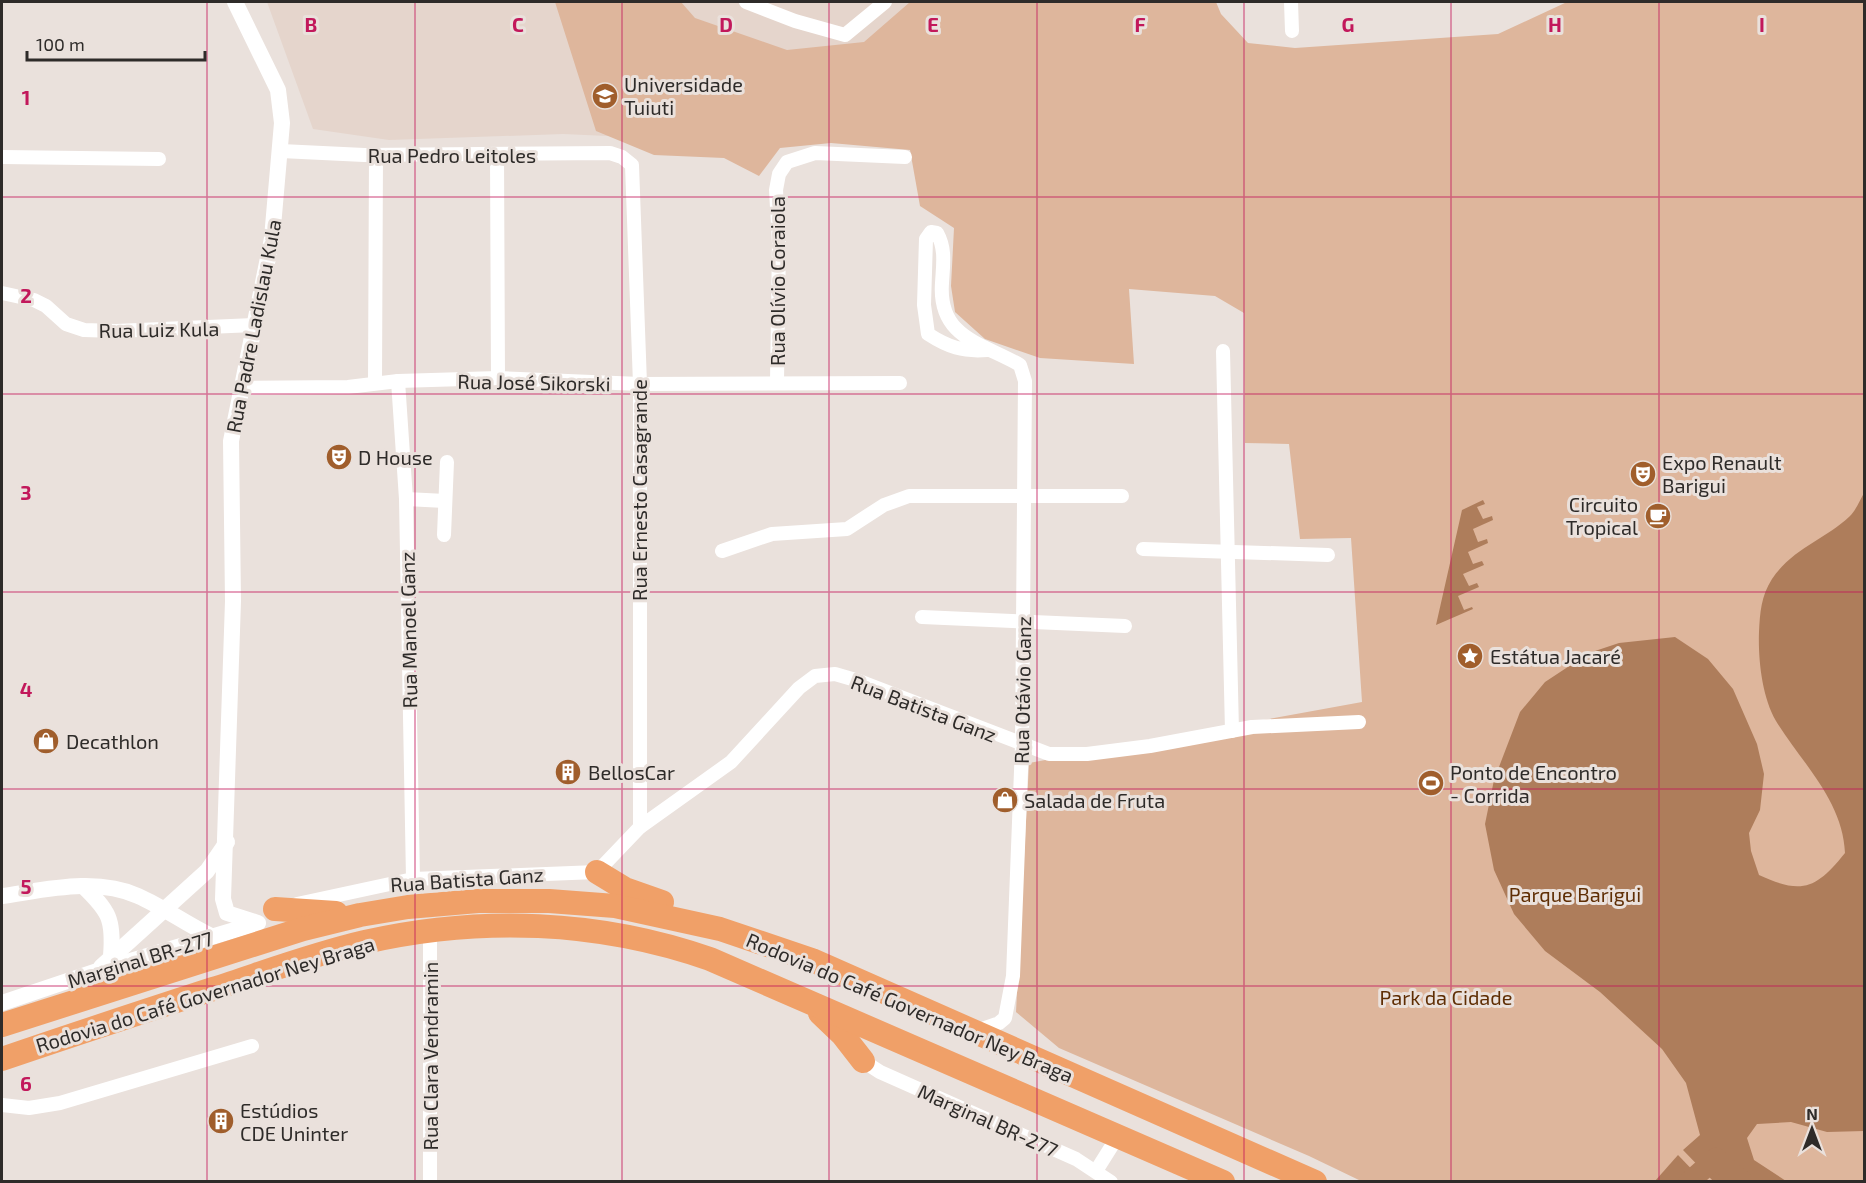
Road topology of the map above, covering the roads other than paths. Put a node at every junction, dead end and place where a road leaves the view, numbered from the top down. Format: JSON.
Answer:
{"nodes":[{"id":1,"x":235,"y":2,"type":"edge"},
{"id":2,"x":746,"y":2,"type":"edge"},
{"id":3,"x":885,"y":2,"type":"edge"},
{"id":4,"x":1291,"y":2,"type":"edge"},
{"id":5,"x":1292,"y":31,"type":"dead end"},
{"id":6,"x":281,"y":151,"type":"junction"},
{"id":7,"x":376,"y":155,"type":"junction"},
{"id":8,"x":497,"y":155,"type":"junction"},
{"id":9,"x":2,"y":157,"type":"edge"},
{"id":10,"x":622,"y":157,"type":"joint"},
{"id":11,"x":905,"y":157,"type":"dead end"},
{"id":12,"x":159,"y":159,"type":"dead end"},
{"id":13,"x":2,"y":293,"type":"edge"},
{"id":14,"x":255,"y":326,"type":"junction"},
{"id":15,"x":987,"y":350,"type":"junction"},
{"id":16,"x":1224,"y":351,"type":"dead end"},
{"id":17,"x":498,"y":378,"type":"junction"},
{"id":18,"x":398,"y":381,"type":"junction"},
{"id":19,"x":777,"y":382,"type":"junction"},
{"id":20,"x":375,"y":383,"type":"junction"},
{"id":21,"x":900,"y":383,"type":"dead end"},
{"id":22,"x":640,"y":384,"type":"junction"},
{"id":23,"x":240,"y":388,"type":"junction"},
{"id":24,"x":447,"y":462,"type":"dead end"},
{"id":25,"x":1122,"y":496,"type":"dead end"},
{"id":26,"x":1025,"y":497,"type":"junction"},
{"id":27,"x":406,"y":499,"type":"junction"},
{"id":28,"x":446,"y":501,"type":"junction"},
{"id":29,"x":444,"y":535,"type":"dead end"},
{"id":30,"x":1143,"y":549,"type":"dead end"},
{"id":31,"x":722,"y":551,"type":"dead end"},
{"id":32,"x":1226,"y":551,"type":"junction"},
{"id":33,"x":1328,"y":555,"type":"dead end"},
{"id":34,"x":922,"y":617,"type":"dead end"},
{"id":35,"x":1023,"y":622,"type":"junction"},
{"id":36,"x":1125,"y":626,"type":"dead end"},
{"id":37,"x":1359,"y":722,"type":"dead end"},
{"id":38,"x":1232,"y":730,"type":"junction"},
{"id":39,"x":1022,"y":745,"type":"junction"},
{"id":40,"x":640,"y":827,"type":"junction"},
{"id":41,"x":227,"y":842,"type":"junction"},
{"id":42,"x":597,"y":872,"type":"junction"},
{"id":43,"x":413,"y":879,"type":"junction"},
{"id":44,"x":83,"y":886,"type":"junction"},
{"id":45,"x":2,"y":896,"type":"edge"},
{"id":46,"x":164,"y":911,"type":"junction"},
{"id":47,"x":360,"y":915,"type":"junction"},
{"id":48,"x":267,"y":916,"type":"junction"},
{"id":49,"x":430,"y":931,"type":"junction"},
{"id":50,"x":211,"y":936,"type":"junction"},
{"id":51,"x":111,"y":956,"type":"junction"},
{"id":52,"x":812,"y":960,"type":"junction"},
{"id":53,"x":97,"y":970,"type":"junction"},
{"id":54,"x":807,"y":1001,"type":"junction"},
{"id":55,"x":2,"y":1004,"type":"edge"},
{"id":56,"x":2,"y":1025,"type":"edge"},
{"id":57,"x":975,"y":1031,"type":"junction"},
{"id":58,"x":69,"y":1036,"type":"junction"},
{"id":59,"x":252,"y":1046,"type":"dead end"},
{"id":60,"x":2,"y":1059,"type":"edge"},
{"id":61,"x":863,"y":1061,"type":"joint"},
{"id":62,"x":2,"y":1071,"type":"edge"},
{"id":63,"x":2,"y":1105,"type":"edge"},
{"id":64,"x":1118,"y":1136,"type":"junction"},
{"id":65,"x":1096,"y":1171,"type":"junction"},
{"id":66,"x":430,"y":1182,"type":"edge"},
{"id":67,"x":1111,"y":1182,"type":"edge"},
{"id":68,"x":1223,"y":1182,"type":"edge"},
{"id":69,"x":1315,"y":1182,"type":"edge"}],
"edges":[{"from":1,"to":6,"type":"street","name":"Rua Padre Ladislau Kula"},
{"from":2,"to":3,"type":"street"},
{"from":4,"to":5,"type":"street"},
{"from":6,"to":7,"type":"street","name":"Rua Pedro Leitoles"},
{"from":6,"to":14,"type":"street","name":"Rua Padre Ladislau Kula"},
{"from":7,"to":8,"type":"street","name":"Rua Pedro Leitoles"},
{"from":7,"to":20,"type":"street"},
{"from":8,"to":10,"type":"street","name":"Rua Pedro Leitoles"},
{"from":8,"to":17,"type":"street"},
{"from":9,"to":12,"type":"street"},
{"from":10,"to":22,"type":"street","name":"Rua Ernesto Casagrande"},
{"from":11,"to":19,"type":"street","name":"Rua Olívio Coraiola"},
{"from":13,"to":14,"type":"street","name":"Rua Luiz Kula"},
{"from":14,"to":23,"type":"street","name":"Rua Padre Ladislau Kula"},
{"from":15,"to":15,"type":"street"},
{"from":15,"to":26,"type":"street","name":"Rua Otávio Ganz"},
{"from":16,"to":32,"type":"street"},
{"from":17,"to":18,"type":"street","name":"Rua José Sikorski"},
{"from":17,"to":22,"type":"street","name":"Rua José Sikorski"},
{"from":18,"to":20,"type":"street","name":"Rua José Sikorski"},
{"from":18,"to":27,"type":"street","name":"Rua Manoel Ganz"},
{"from":19,"to":21,"type":"street","name":"Rua José Sikorski"},
{"from":19,"to":22,"type":"street","name":"Rua José Sikorski"},
{"from":20,"to":23,"type":"street","name":"Rua José Sikorski"},
{"from":22,"to":40,"type":"street","name":"Rua Ernesto Casagrande"},
{"from":23,"to":41,"type":"street","name":"Rua Padre Ladislau Kula"},
{"from":24,"to":28,"type":"street"},
{"from":25,"to":26,"type":"street"},
{"from":26,"to":31,"type":"street"},
{"from":26,"to":35,"type":"street","name":"Rua Otávio Ganz"},
{"from":27,"to":28,"type":"street"},
{"from":27,"to":43,"type":"street","name":"Rua Manoel Ganz"},
{"from":28,"to":29,"type":"street"},
{"from":30,"to":32,"type":"street"},
{"from":32,"to":33,"type":"street"},
{"from":32,"to":38,"type":"street"},
{"from":34,"to":35,"type":"street"},
{"from":35,"to":36,"type":"street"},
{"from":35,"to":39,"type":"street","name":"Rua Otávio Ganz"},
{"from":37,"to":38,"type":"street","name":"Rua Batista Ganz"},
{"from":38,"to":39,"type":"street","name":"Rua Batista Ganz"},
{"from":39,"to":40,"type":"street","name":"Rua Batista Ganz"},
{"from":39,"to":57,"type":"street","name":"Rua Otávio Ganz"},
{"from":40,"to":42,"type":"street","name":"Rua Batista Ganz"},
{"from":41,"to":46,"type":"street"},
{"from":41,"to":48,"type":"street","name":"Rua Padre Ladislau Kula"},
{"from":42,"to":43,"type":"street","name":"Rua Batista Ganz"},
{"from":42,"to":52,"type":"highway"},
{"from":43,"to":48,"type":"street","name":"Rua Batista Ganz"},
{"from":44,"to":45,"type":"street"},
{"from":44,"to":46,"type":"street"},
{"from":44,"to":51,"type":"street"},
{"from":46,"to":50,"type":"street"},
{"from":46,"to":51,"type":"street"},
{"from":47,"to":48,"type":"highway"},
{"from":47,"to":52,"type":"highway","name":"Rodovia do Café Governador Ney Braga"},
{"from":47,"to":56,"type":"highway","name":"Rodovia do Café Governador Ney Braga"},
{"from":48,"to":50,"type":"street","name":"Marginal BR-277"},
{"from":49,"to":54,"type":"highway","name":"Rodovia do Café Governador Ney Braga"},
{"from":49,"to":58,"type":"highway","name":"Rodovia do Café Governador Ney Braga"},
{"from":49,"to":66,"type":"street","name":"Rua Clara Vendramin"},
{"from":50,"to":53,"type":"street","name":"Marginal BR-277"},
{"from":51,"to":53,"type":"street"},
{"from":52,"to":57,"type":"highway","name":"Rodovia do Café Governador Ney Braga"},
{"from":53,"to":55,"type":"street","name":"Marginal BR-277"},
{"from":54,"to":61,"type":"highway"},
{"from":54,"to":64,"type":"highway","name":"Rodovia do Café Governador Ney Braga"},
{"from":57,"to":69,"type":"highway","name":"Rodovia do Café Governador Ney Braga"},
{"from":58,"to":60,"type":"highway","name":"Rodovia do Café Governador Ney Braga"},
{"from":58,"to":62,"type":"highway"},
{"from":59,"to":63,"type":"street"},
{"from":61,"to":65,"type":"street","name":"Marginal BR-277"},
{"from":64,"to":65,"type":"street"},
{"from":64,"to":68,"type":"highway","name":"Rodovia do Café Governador Ney Braga"},
{"from":65,"to":67,"type":"street","name":"Marginal BR-277"}]}
